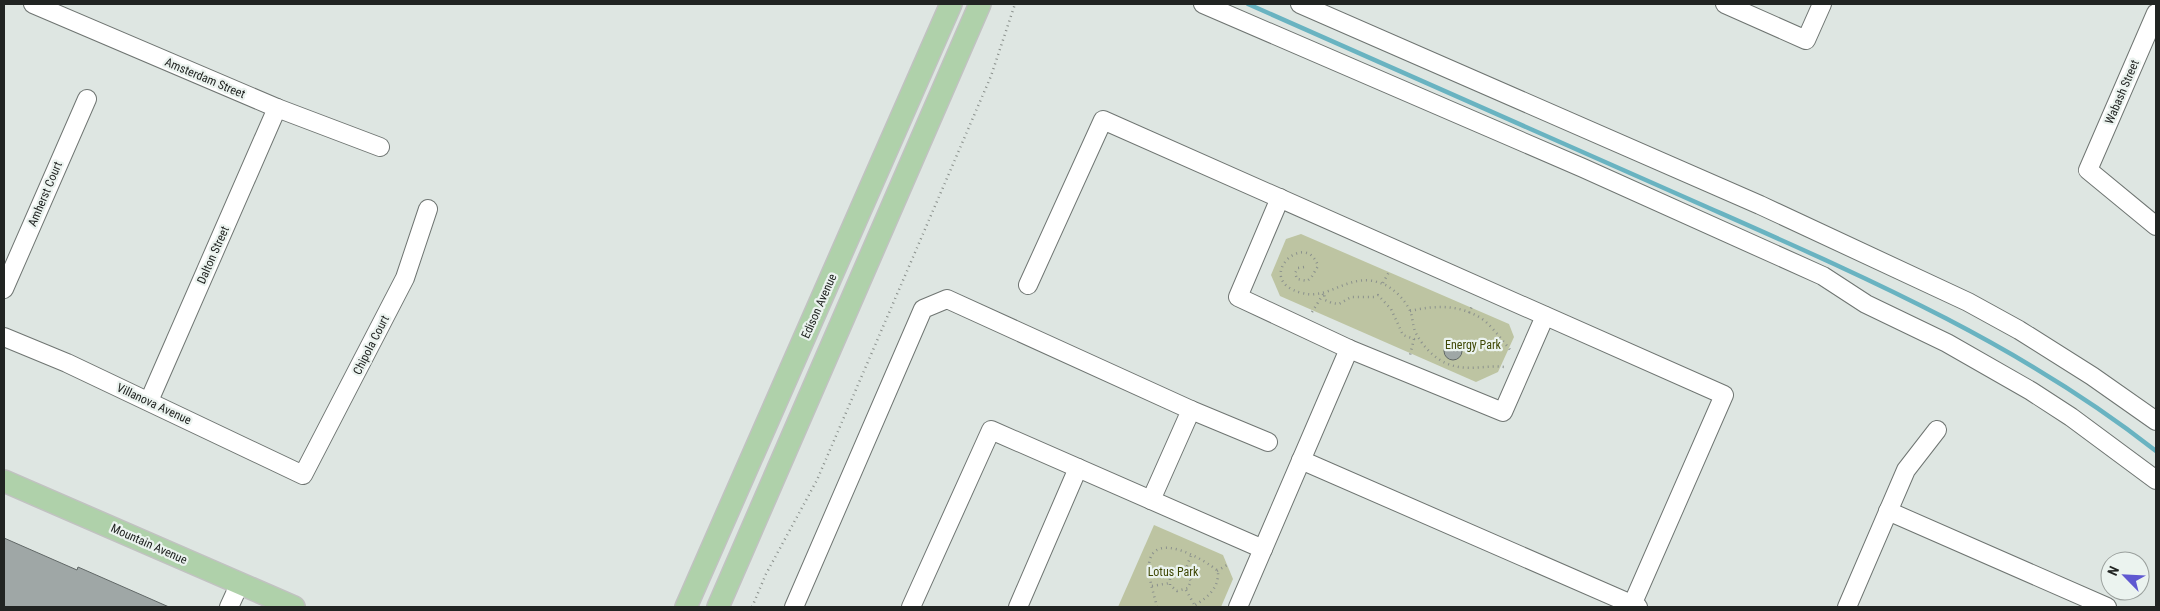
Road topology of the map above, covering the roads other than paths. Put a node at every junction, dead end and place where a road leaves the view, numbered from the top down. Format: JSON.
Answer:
{"nodes":[{"id":1,"x":33,"y":4,"type":"edge"},
{"id":2,"x":951,"y":4,"type":"edge"},
{"id":3,"x":980,"y":4,"type":"edge"},
{"id":4,"x":1203,"y":4,"type":"edge"},
{"id":5,"x":1300,"y":4,"type":"edge"},
{"id":6,"x":1725,"y":4,"type":"edge"},
{"id":7,"x":1822,"y":4,"type":"edge"},
{"id":8,"x":2156,"y":13,"type":"edge"},
{"id":9,"x":86,"y":99,"type":"dead end"},
{"id":10,"x":277,"y":108,"type":"junction"},
{"id":11,"x":380,"y":147,"type":"dead end"},
{"id":12,"x":1280,"y":198,"type":"junction"},
{"id":13,"x":428,"y":209,"type":"dead end"},
{"id":14,"x":2156,"y":226,"type":"edge"},
{"id":15,"x":1028,"y":285,"type":"dead end"},
{"id":16,"x":4,"y":289,"type":"edge"},
{"id":17,"x":1545,"y":316,"type":"junction"},
{"id":18,"x":4,"y":337,"type":"edge"},
{"id":19,"x":1349,"y":349,"type":"junction"},
{"id":20,"x":149,"y":401,"type":"junction"},
{"id":21,"x":1191,"y":410,"type":"junction"},
{"id":22,"x":2156,"y":421,"type":"edge"},
{"id":23,"x":1937,"y":430,"type":"dead end"},
{"id":24,"x":1268,"y":442,"type":"dead end"},
{"id":25,"x":1301,"y":460,"type":"junction"},
{"id":26,"x":1078,"y":468,"type":"junction"},
{"id":27,"x":303,"y":475,"type":"joint"},
{"id":28,"x":2156,"y":480,"type":"edge"},
{"id":29,"x":4,"y":481,"type":"edge"},
{"id":30,"x":1151,"y":500,"type":"junction"},
{"id":31,"x":1888,"y":512,"type":"junction"},
{"id":32,"x":1263,"y":549,"type":"junction"},
{"id":33,"x":240,"y":583,"type":"junction"},
{"id":34,"x":1635,"y":606,"type":"edge"},
{"id":35,"x":229,"y":607,"type":"edge"},
{"id":36,"x":294,"y":607,"type":"edge"},
{"id":37,"x":686,"y":607,"type":"edge"},
{"id":38,"x":718,"y":607,"type":"edge"},
{"id":39,"x":794,"y":607,"type":"edge"},
{"id":40,"x":911,"y":607,"type":"edge"},
{"id":41,"x":1018,"y":607,"type":"edge"},
{"id":42,"x":1238,"y":607,"type":"edge"},
{"id":43,"x":1847,"y":607,"type":"edge"},
{"id":44,"x":2106,"y":607,"type":"edge"}],
"edges":[{"from":1,"to":10,"type":"street","name":"Amsterdam Street"},
{"from":2,"to":37,"type":"main road","name":"Edison Avenue"},
{"from":3,"to":38,"type":"main road","name":"Edison Avenue"},
{"from":4,"to":28,"type":"street"},
{"from":5,"to":22,"type":"street"},
{"from":6,"to":7,"type":"street"},
{"from":8,"to":14,"type":"street","name":"Wabash Street"},
{"from":9,"to":16,"type":"street","name":"Amherst Court"},
{"from":10,"to":11,"type":"street","name":"Amsterdam Street"},
{"from":10,"to":20,"type":"street","name":"Dalton Street"},
{"from":12,"to":15,"type":"street"},
{"from":12,"to":17,"type":"street"},
{"from":12,"to":19,"type":"street"},
{"from":13,"to":27,"type":"street","name":"Chipola Court"},
{"from":17,"to":19,"type":"street"},
{"from":17,"to":34,"type":"street"},
{"from":18,"to":20,"type":"street","name":"Villanova Avenue"},
{"from":19,"to":25,"type":"street"},
{"from":20,"to":27,"type":"street","name":"Villanova Avenue"},
{"from":21,"to":24,"type":"street"},
{"from":21,"to":30,"type":"street"},
{"from":21,"to":39,"type":"street"},
{"from":23,"to":31,"type":"street"},
{"from":25,"to":32,"type":"street"},
{"from":25,"to":34,"type":"street"},
{"from":26,"to":30,"type":"street"},
{"from":26,"to":40,"type":"street"},
{"from":26,"to":41,"type":"street"},
{"from":29,"to":33,"type":"main road","name":"Mountain Avenue"},
{"from":30,"to":32,"type":"street"},
{"from":31,"to":43,"type":"street"},
{"from":31,"to":44,"type":"street"},
{"from":32,"to":42,"type":"street"},
{"from":33,"to":35,"type":"street"},
{"from":33,"to":36,"type":"main road","name":"Mountain Avenue"}]}
